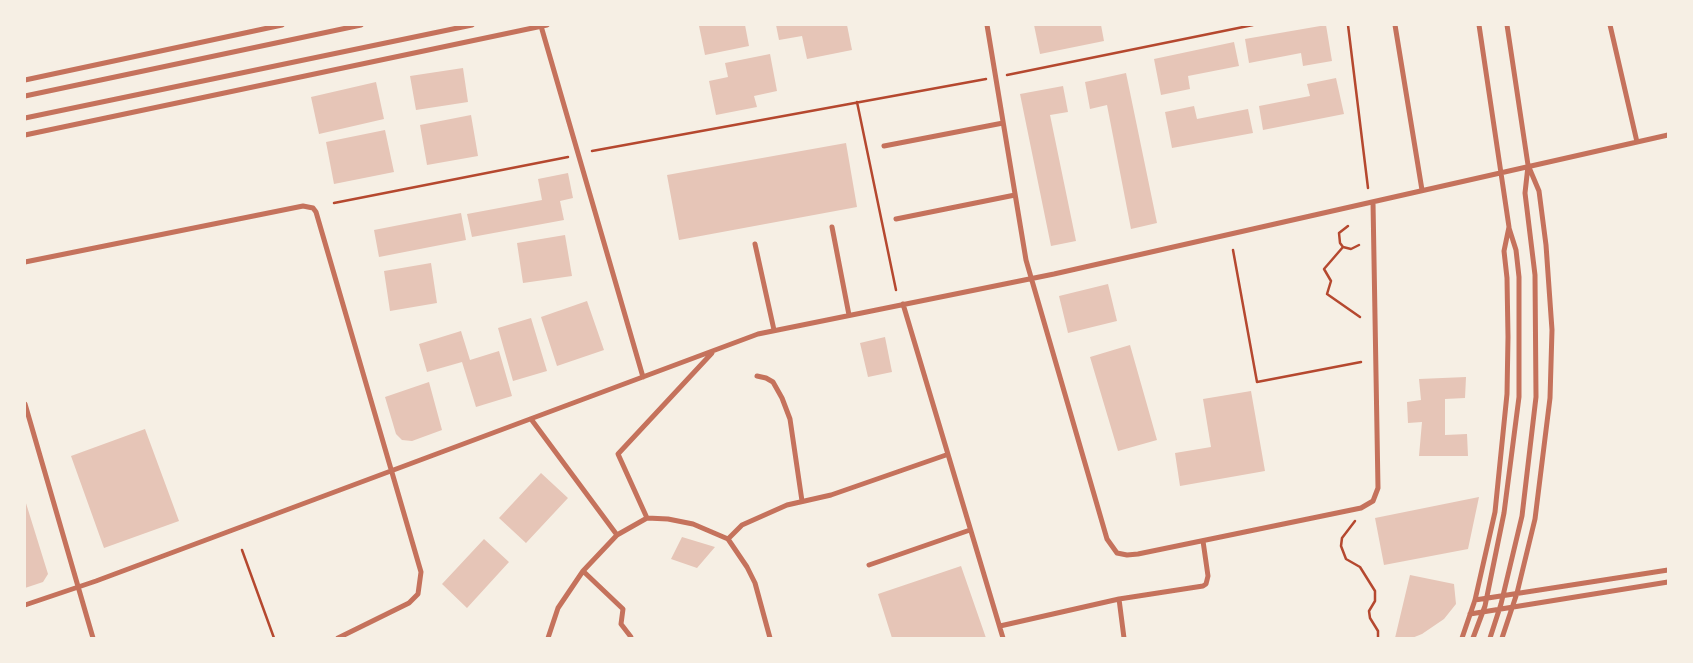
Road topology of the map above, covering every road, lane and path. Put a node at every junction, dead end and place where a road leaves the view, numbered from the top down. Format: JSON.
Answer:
{"nodes":[{"id":1,"x":282,"y":25,"type":"edge"},
{"id":2,"x":360,"y":25,"type":"edge"},
{"id":3,"x":472,"y":25,"type":"edge"},
{"id":4,"x":987,"y":25,"type":"edge"},
{"id":5,"x":1253,"y":25,"type":"edge"},
{"id":6,"x":1348,"y":25,"type":"edge"},
{"id":7,"x":1396,"y":25,"type":"edge"},
{"id":8,"x":1479,"y":25,"type":"edge"},
{"id":9,"x":1506,"y":25,"type":"edge"},
{"id":10,"x":1610,"y":25,"type":"edge"},
{"id":11,"x":544,"y":26,"type":"edge"},
{"id":12,"x":1007,"y":75,"type":"dead end"},
{"id":13,"x":986,"y":79,"type":"dead end"},
{"id":14,"x":25,"y":80,"type":"edge"},
{"id":15,"x":25,"y":96,"type":"edge"},
{"id":16,"x":857,"y":102,"type":"junction"},
{"id":17,"x":25,"y":118,"type":"edge"},
{"id":18,"x":1003,"y":123,"type":"junction"},
{"id":19,"x":25,"y":135,"type":"edge"},
{"id":20,"x":1668,"y":135,"type":"edge"},
{"id":21,"x":1637,"y":142,"type":"junction"},
{"id":22,"x":884,"y":146,"type":"dead end"},
{"id":23,"x":592,"y":151,"type":"dead end"},
{"id":24,"x":568,"y":157,"type":"dead end"},
{"id":25,"x":1528,"y":166,"type":"junction"},
{"id":26,"x":1500,"y":172,"type":"junction"},
{"id":27,"x":1368,"y":188,"type":"dead end"},
{"id":28,"x":1422,"y":190,"type":"junction"},
{"id":29,"x":1015,"y":195,"type":"junction"},
{"id":30,"x":1373,"y":202,"type":"junction"},
{"id":31,"x":334,"y":203,"type":"dead end"},
{"id":32,"x":896,"y":219,"type":"dead end"},
{"id":33,"x":1348,"y":226,"type":"dead end"},
{"id":34,"x":832,"y":227,"type":"dead end"},
{"id":35,"x":1509,"y":227,"type":"junction"},
{"id":36,"x":755,"y":244,"type":"dead end"},
{"id":37,"x":1359,"y":245,"type":"dead end"},
{"id":38,"x":1343,"y":247,"type":"junction"},
{"id":39,"x":1233,"y":250,"type":"dead end"},
{"id":40,"x":25,"y":262,"type":"edge"},
{"id":41,"x":1030,"y":278,"type":"junction"},
{"id":42,"x":896,"y":290,"type":"dead end"},
{"id":43,"x":903,"y":304,"type":"junction"},
{"id":44,"x":849,"y":315,"type":"junction"},
{"id":45,"x":1360,"y":317,"type":"dead end"},
{"id":46,"x":774,"y":330,"type":"junction"},
{"id":47,"x":714,"y":351,"type":"junction"},
{"id":48,"x":1361,"y":362,"type":"dead end"},
{"id":49,"x":757,"y":376,"type":"dead end"},
{"id":50,"x":643,"y":377,"type":"junction"},
{"id":51,"x":25,"y":404,"type":"edge"},
{"id":52,"x":531,"y":419,"type":"junction"},
{"id":53,"x":946,"y":455,"type":"junction"},
{"id":54,"x":391,"y":472,"type":"junction"},
{"id":55,"x":802,"y":501,"type":"junction"},
{"id":56,"x":647,"y":518,"type":"junction"},
{"id":57,"x":1355,"y":522,"type":"dead end"},
{"id":58,"x":970,"y":530,"type":"junction"},
{"id":59,"x":617,"y":535,"type":"junction"},
{"id":60,"x":728,"y":539,"type":"junction"},
{"id":61,"x":1203,"y":541,"type":"junction"},
{"id":62,"x":242,"y":550,"type":"dead end"},
{"id":63,"x":869,"y":565,"type":"dead end"},
{"id":64,"x":1668,"y":570,"type":"edge"},
{"id":65,"x":583,"y":571,"type":"junction"},
{"id":66,"x":1668,"y":582,"type":"edge"},
{"id":67,"x":79,"y":587,"type":"junction"},
{"id":68,"x":1517,"y":594,"type":"junction"},
{"id":69,"x":1118,"y":599,"type":"junction"},
{"id":70,"x":1474,"y":600,"type":"junction"},
{"id":71,"x":25,"y":605,"type":"edge"},
{"id":72,"x":1513,"y":607,"type":"junction"},
{"id":73,"x":1470,"y":614,"type":"junction"},
{"id":74,"x":1000,"y":626,"type":"junction"},
{"id":75,"x":631,"y":637,"type":"edge"},
{"id":76,"x":93,"y":638,"type":"edge"},
{"id":77,"x":274,"y":638,"type":"edge"},
{"id":78,"x":338,"y":638,"type":"edge"},
{"id":79,"x":548,"y":638,"type":"edge"},
{"id":80,"x":770,"y":638,"type":"edge"},
{"id":81,"x":1003,"y":638,"type":"edge"},
{"id":82,"x":1124,"y":638,"type":"edge"},
{"id":83,"x":1378,"y":638,"type":"edge"},
{"id":84,"x":1462,"y":638,"type":"edge"},
{"id":85,"x":1473,"y":638,"type":"edge"},
{"id":86,"x":1490,"y":638,"type":"edge"},
{"id":87,"x":1502,"y":638,"type":"edge"}],
"edges":[{"from":1,"to":14,"type":"street"},
{"from":2,"to":15,"type":"street"},
{"from":3,"to":17,"type":"street"},
{"from":4,"to":18,"type":"street"},
{"from":5,"to":12,"type":"path"},
{"from":6,"to":27,"type":"path"},
{"from":7,"to":28,"type":"street"},
{"from":8,"to":26,"type":"street"},
{"from":9,"to":25,"type":"street"},
{"from":10,"to":21,"type":"street"},
{"from":11,"to":19,"type":"street"},
{"from":11,"to":50,"type":"street"},
{"from":13,"to":16,"type":"path"},
{"from":16,"to":23,"type":"path"},
{"from":16,"to":42,"type":"path"},
{"from":18,"to":22,"type":"street"},
{"from":18,"to":29,"type":"street"},
{"from":20,"to":21,"type":"street"},
{"from":21,"to":25,"type":"street"},
{"from":24,"to":31,"type":"path"},
{"from":25,"to":26,"type":"street"},
{"from":25,"to":68,"type":"street"},
{"from":25,"to":86,"type":"street"},
{"from":26,"to":28,"type":"street"},
{"from":26,"to":35,"type":"street"},
{"from":28,"to":30,"type":"street"},
{"from":29,"to":32,"type":"street"},
{"from":29,"to":41,"type":"street"},
{"from":30,"to":41,"type":"street"},
{"from":30,"to":61,"type":"street"},
{"from":33,"to":38,"type":"path"},
{"from":34,"to":44,"type":"street"},
{"from":35,"to":70,"type":"street"},
{"from":35,"to":85,"type":"street"},
{"from":36,"to":46,"type":"street"},
{"from":37,"to":38,"type":"path"},
{"from":38,"to":45,"type":"path"},
{"from":39,"to":48,"type":"path"},
{"from":40,"to":54,"type":"street"},
{"from":41,"to":43,"type":"street"},
{"from":41,"to":61,"type":"street"},
{"from":43,"to":44,"type":"street"},
{"from":43,"to":53,"type":"street"},
{"from":44,"to":46,"type":"street"},
{"from":46,"to":47,"type":"street"},
{"from":47,"to":50,"type":"street"},
{"from":47,"to":56,"type":"street"},
{"from":49,"to":55,"type":"street"},
{"from":50,"to":52,"type":"street"},
{"from":51,"to":67,"type":"street"},
{"from":52,"to":54,"type":"street"},
{"from":52,"to":59,"type":"street"},
{"from":53,"to":55,"type":"street"},
{"from":53,"to":58,"type":"street"},
{"from":54,"to":67,"type":"street"},
{"from":54,"to":78,"type":"street"},
{"from":55,"to":60,"type":"street"},
{"from":56,"to":59,"type":"street"},
{"from":56,"to":60,"type":"street"},
{"from":57,"to":83,"type":"path"},
{"from":58,"to":63,"type":"street"},
{"from":58,"to":74,"type":"street"},
{"from":59,"to":65,"type":"street"},
{"from":60,"to":80,"type":"street"},
{"from":61,"to":69,"type":"street"},
{"from":62,"to":77,"type":"path"},
{"from":64,"to":68,"type":"street"},
{"from":65,"to":75,"type":"street"},
{"from":65,"to":79,"type":"street"},
{"from":66,"to":72,"type":"street"},
{"from":67,"to":71,"type":"street"},
{"from":67,"to":76,"type":"street"},
{"from":68,"to":70,"type":"street"},
{"from":68,"to":72,"type":"street"},
{"from":69,"to":74,"type":"street"},
{"from":69,"to":82,"type":"street"},
{"from":70,"to":73,"type":"street"},
{"from":72,"to":73,"type":"street"},
{"from":72,"to":87,"type":"street"},
{"from":73,"to":84,"type":"street"},
{"from":74,"to":81,"type":"street"}]}
